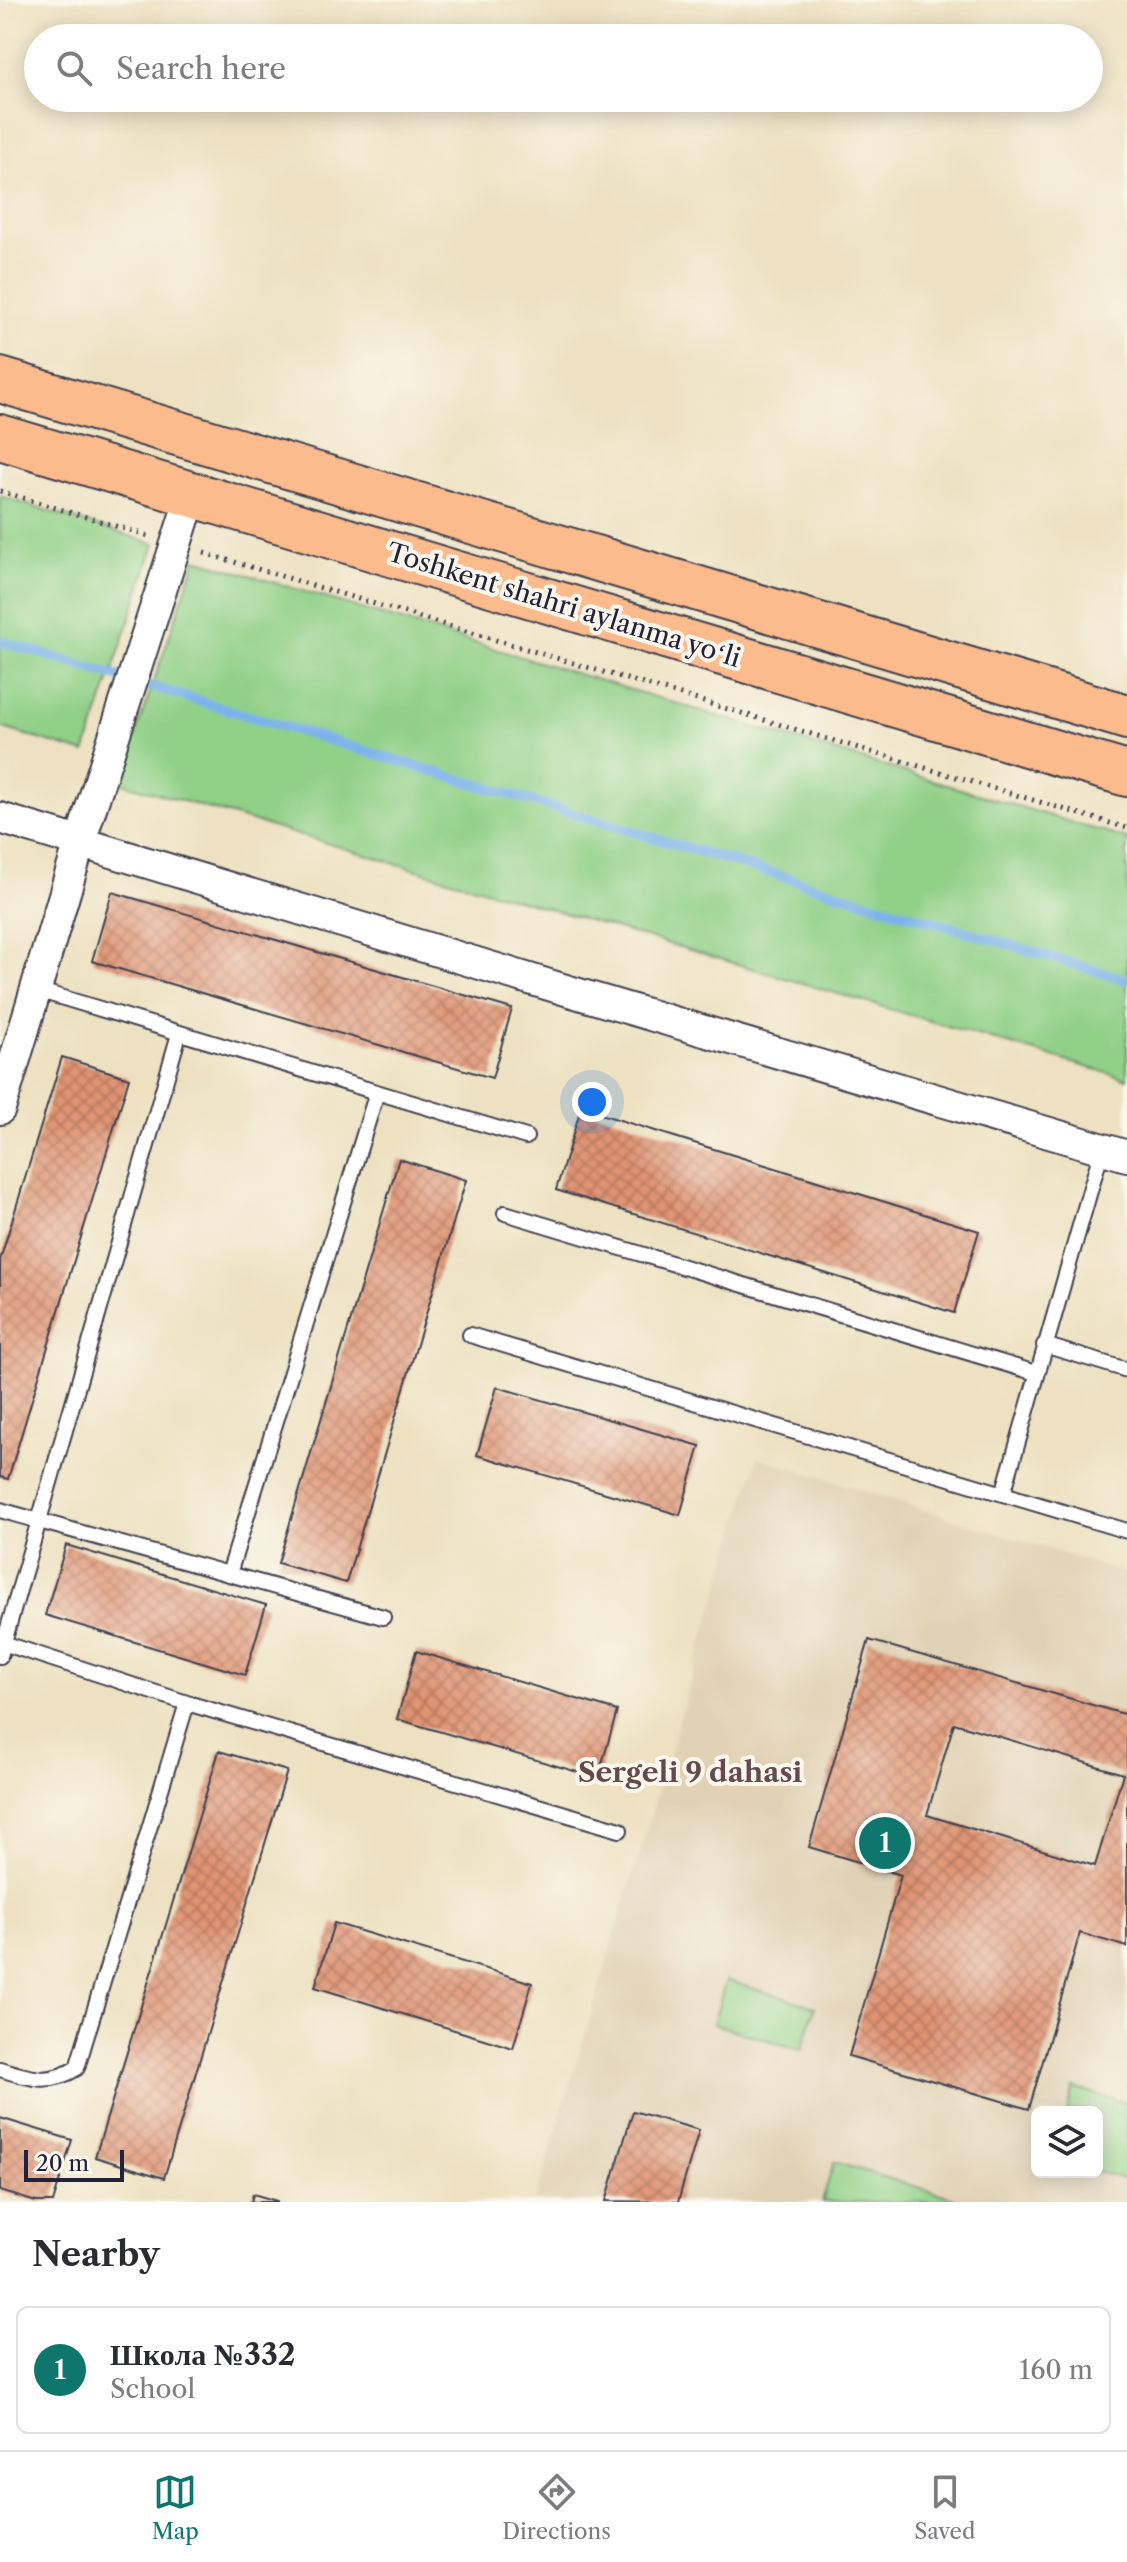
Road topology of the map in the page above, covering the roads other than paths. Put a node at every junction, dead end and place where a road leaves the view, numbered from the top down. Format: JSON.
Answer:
{"nodes":[{"id":1,"x":0,"y":380,"type":"edge"},
{"id":2,"x":0,"y":437,"type":"edge"},
{"id":3,"x":192,"y":494,"type":"junction"},
{"id":4,"x":1127,"y":717,"type":"edge"},
{"id":5,"x":1127,"y":774,"type":"edge"},
{"id":6,"x":0,"y":818,"type":"edge"},
{"id":7,"x":80,"y":842,"type":"junction"},
{"id":8,"x":37,"y":990,"type":"junction"},
{"id":9,"x":179,"y":1034,"type":"junction"},
{"id":10,"x":6,"y":1067,"type":"edge"},
{"id":11,"x":377,"y":1092,"type":"junction"},
{"id":12,"x":0,"y":1109,"type":"edge"},
{"id":13,"x":526,"y":1137,"type":"dead end"},
{"id":14,"x":1114,"y":1152,"type":"edge"},
{"id":15,"x":505,"y":1213,"type":"dead end"},
{"id":16,"x":470,"y":1335,"type":"dead end"},
{"id":17,"x":1044,"y":1345,"type":"junction"},
{"id":18,"x":1127,"y":1370,"type":"edge"},
{"id":19,"x":1036,"y":1373,"type":"junction"},
{"id":20,"x":1003,"y":1494,"type":"junction"},
{"id":21,"x":0,"y":1510,"type":"edge"},
{"id":22,"x":39,"y":1521,"type":"junction"},
{"id":23,"x":1127,"y":1531,"type":"edge"},
{"id":24,"x":229,"y":1574,"type":"junction"},
{"id":25,"x":383,"y":1617,"type":"dead end"},
{"id":26,"x":1,"y":1647,"type":"edge"},
{"id":27,"x":187,"y":1703,"type":"junction"},
{"id":28,"x":620,"y":1830,"type":"dead end"},
{"id":29,"x":0,"y":2069,"type":"edge"}],
"edges":[{"from":1,"to":4,"type":"highway","name":"Toshkent shahri aylanma yoʻli"},
{"from":2,"to":3,"type":"highway","name":"Toshkent shahri aylanma yoʻli"},
{"from":3,"to":5,"type":"highway","name":"Toshkent shahri aylanma yoʻli"},
{"from":3,"to":7,"type":"street"},
{"from":6,"to":7,"type":"street"},
{"from":7,"to":8,"type":"street"},
{"from":7,"to":14,"type":"street"},
{"from":8,"to":9,"type":"lane"},
{"from":8,"to":10,"type":"street"},
{"from":9,"to":11,"type":"lane"},
{"from":9,"to":22,"type":"lane"},
{"from":10,"to":12,"type":"street"},
{"from":11,"to":13,"type":"lane"},
{"from":11,"to":24,"type":"lane"},
{"from":14,"to":17,"type":"lane"},
{"from":15,"to":19,"type":"lane"},
{"from":16,"to":20,"type":"lane"},
{"from":17,"to":18,"type":"lane"},
{"from":17,"to":19,"type":"lane"},
{"from":19,"to":20,"type":"lane"},
{"from":20,"to":23,"type":"lane"},
{"from":21,"to":22,"type":"lane"},
{"from":22,"to":24,"type":"lane"},
{"from":22,"to":26,"type":"lane"},
{"from":24,"to":25,"type":"lane"},
{"from":26,"to":27,"type":"lane"},
{"from":27,"to":28,"type":"lane"},
{"from":27,"to":29,"type":"lane"}]}
